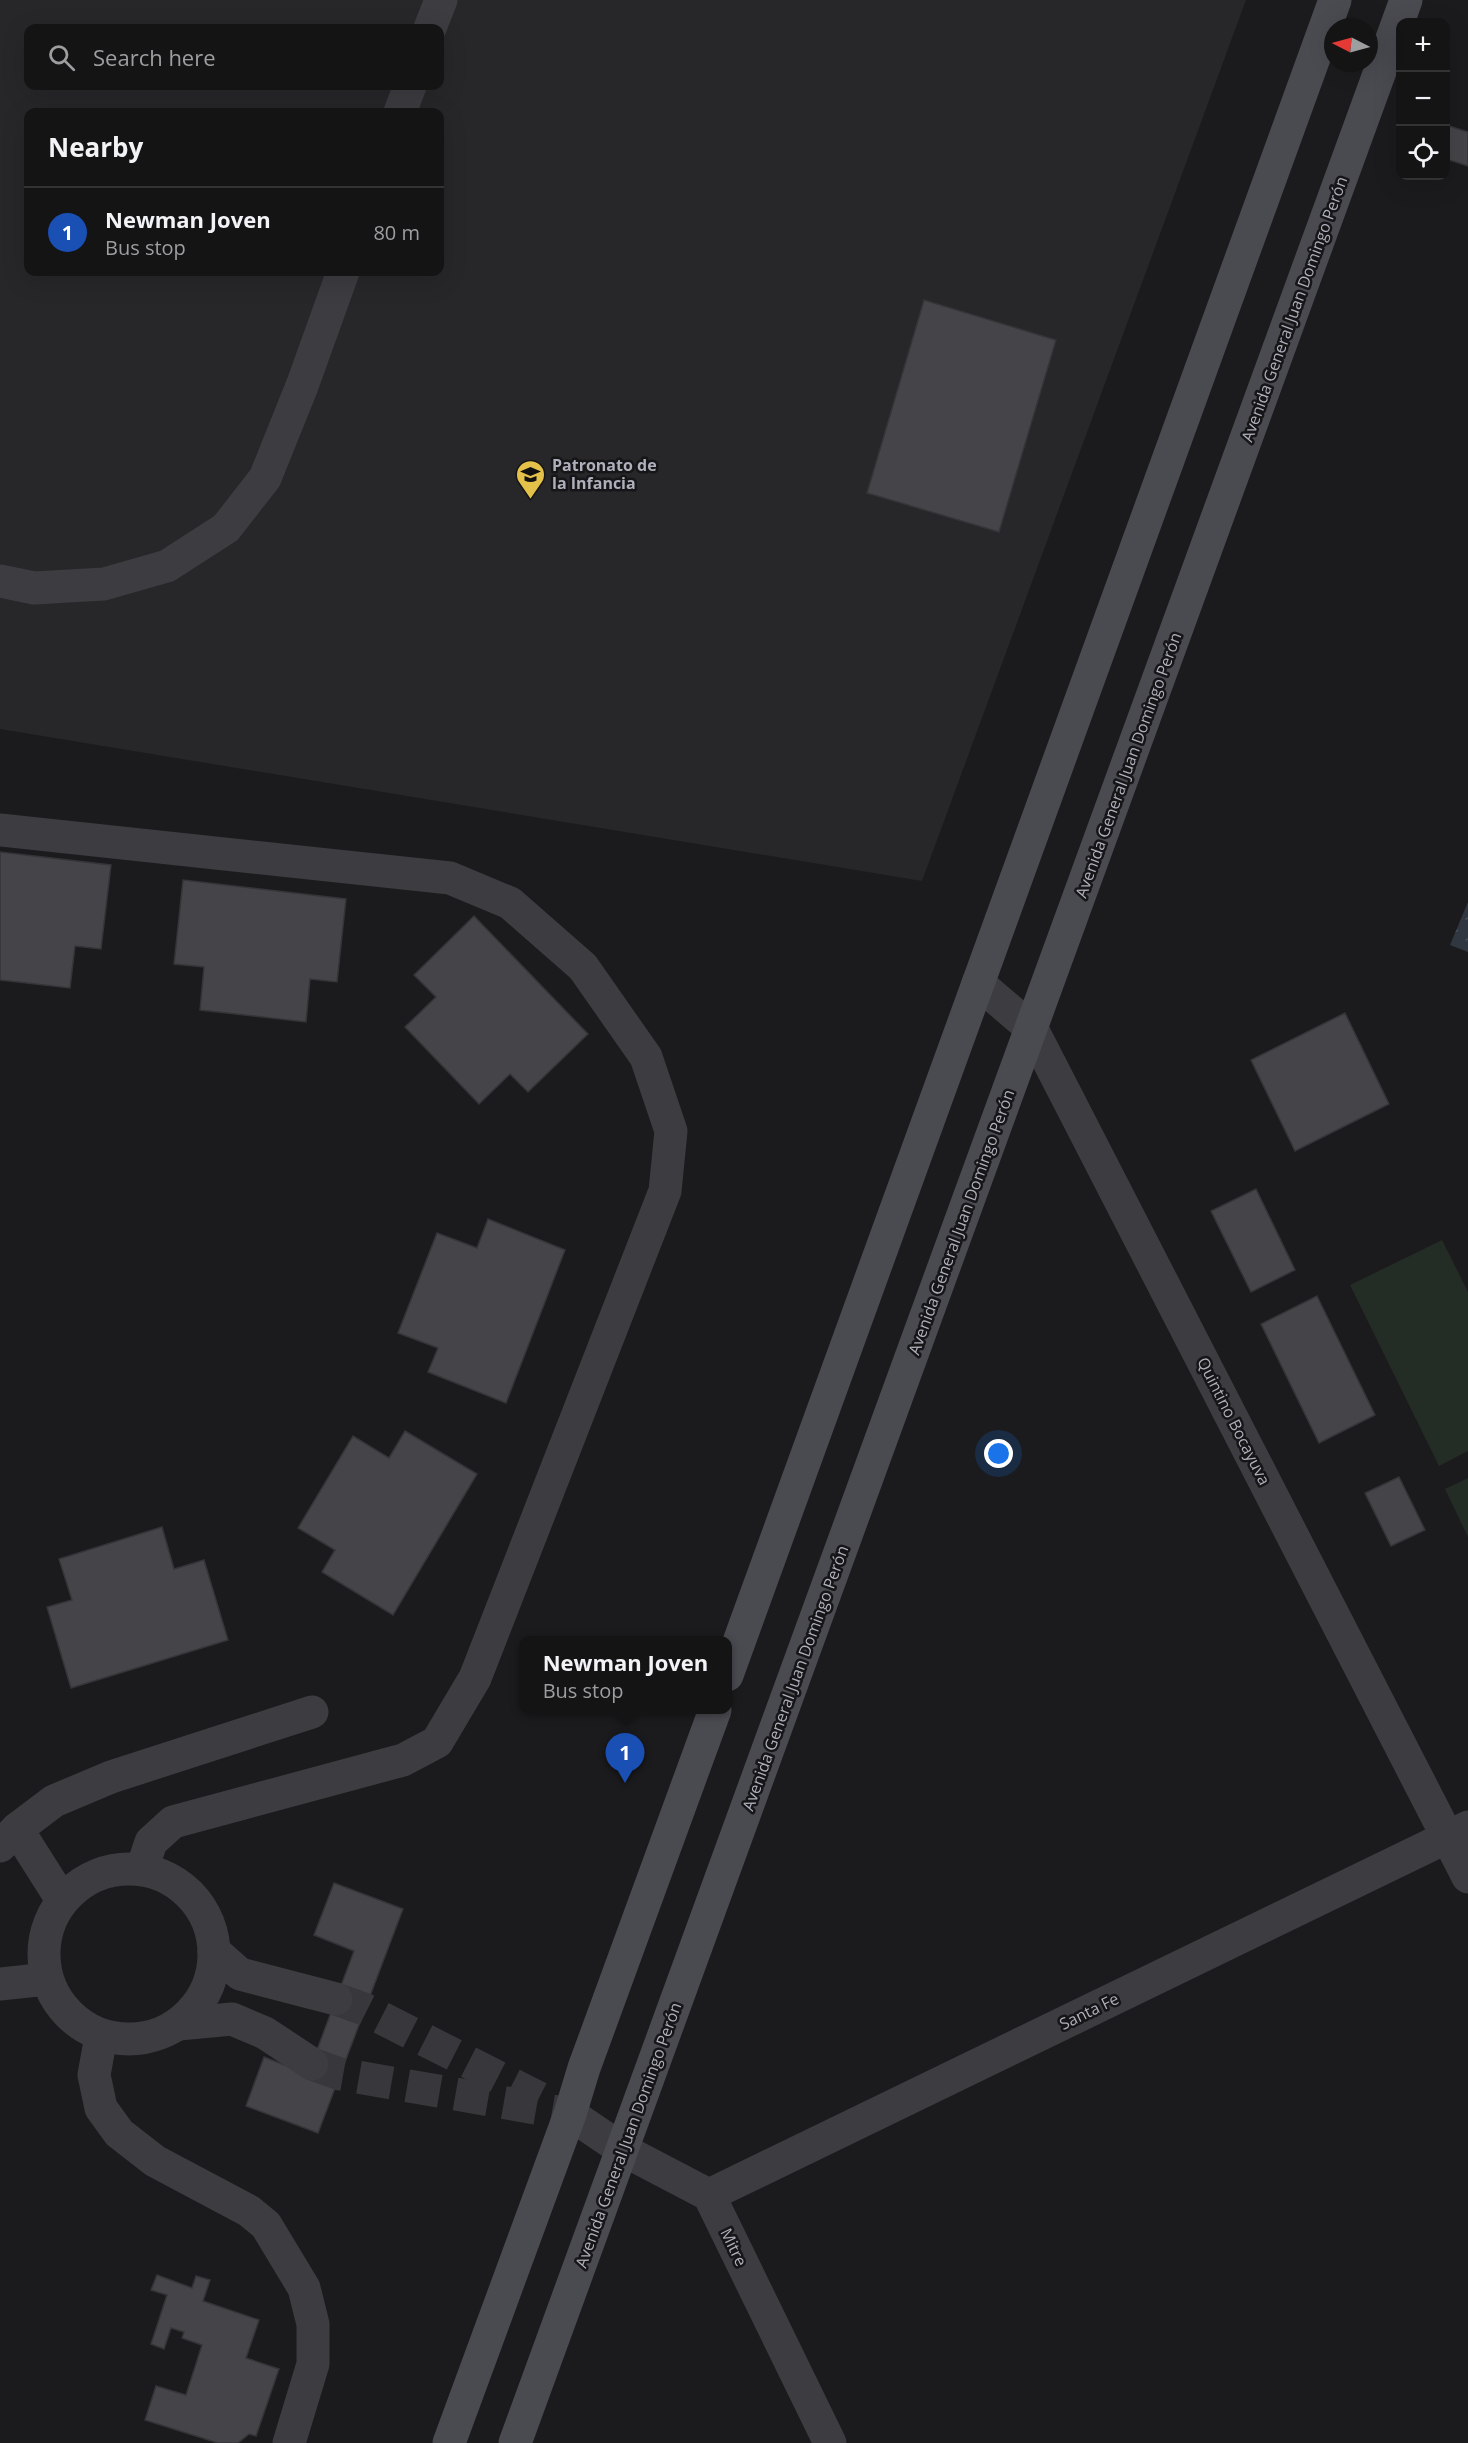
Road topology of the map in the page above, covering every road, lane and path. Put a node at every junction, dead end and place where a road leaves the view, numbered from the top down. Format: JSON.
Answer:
{"nodes":[{"id":1,"x":441,"y":0,"type":"edge"},
{"id":2,"x":1335,"y":0,"type":"edge"},
{"id":3,"x":1406,"y":0,"type":"edge"},
{"id":4,"x":432,"y":24,"type":"edge"},
{"id":5,"x":408,"y":90,"type":"edge"},
{"id":6,"x":402,"y":108,"type":"edge"},
{"id":7,"x":342,"y":276,"type":"edge"},
{"id":8,"x":0,"y":580,"type":"edge"},
{"id":9,"x":0,"y":830,"type":"edge"},
{"id":10,"x":978,"y":983,"type":"junction"},
{"id":11,"x":1032,"y":1029,"type":"junction"},
{"id":12,"x":732,"y":1661,"type":"edge"},
{"id":13,"x":312,"y":1712,"type":"dead end"},
{"id":14,"x":714,"y":1714,"type":"edge"},
{"id":15,"x":1458,"y":1832,"type":"edge"},
{"id":16,"x":8,"y":1838,"type":"edge"},
{"id":17,"x":142,"y":1869,"type":"junction"},
{"id":18,"x":1468,"y":1877,"type":"edge"},
{"id":19,"x":62,"y":1900,"type":"junction"},
{"id":20,"x":214,"y":1951,"type":"junction"},
{"id":21,"x":47,"y":1979,"type":"junction"},
{"id":22,"x":0,"y":1984,"type":"edge"},
{"id":23,"x":336,"y":1998,"type":"tunnel mouth"},
{"id":24,"x":179,"y":2024,"type":"junction"},
{"id":25,"x":101,"y":2036,"type":"junction"},
{"id":26,"x":312,"y":2064,"type":"tunnel mouth"},
{"id":27,"x":570,"y":2114,"type":"junction"},
{"id":28,"x":623,"y":2150,"type":"junction"},
{"id":29,"x":709,"y":2195,"type":"junction"},
{"id":30,"x":290,"y":2443,"type":"edge"},
{"id":31,"x":449,"y":2443,"type":"edge"},
{"id":32,"x":515,"y":2443,"type":"edge"},
{"id":33,"x":830,"y":2443,"type":"edge"}],
"edges":[{"from":1,"to":4,"type":"street"},
{"from":2,"to":10,"type":"main road"},
{"from":3,"to":11,"type":"main road","name":"Avenida General Juan Domingo Perón"},
{"from":5,"to":6,"type":"street"},
{"from":7,"to":8,"type":"street"},
{"from":9,"to":17,"type":"street"},
{"from":10,"to":11,"type":"street","name":"Quintino Bocayuva"},
{"from":10,"to":12,"type":"main road"},
{"from":11,"to":15,"type":"street","name":"Quintino Bocayuva"},
{"from":11,"to":28,"type":"main road","name":"Avenida General Juan Domingo Perón"},
{"from":13,"to":16,"type":"street"},
{"from":14,"to":27,"type":"main road"},
{"from":15,"to":18,"type":"street","name":"Quintino Bocayuva"},
{"from":15,"to":29,"type":"street","name":"Santa Fe"},
{"from":16,"to":19,"type":"street"},
{"from":17,"to":19,"type":"street"},
{"from":17,"to":20,"type":"street"},
{"from":19,"to":21,"type":"street"},
{"from":20,"to":23,"type":"street"},
{"from":20,"to":24,"type":"street"},
{"from":21,"to":22,"type":"street"},
{"from":21,"to":25,"type":"street"},
{"from":24,"to":25,"type":"street"},
{"from":24,"to":26,"type":"street"},
{"from":25,"to":30,"type":"street"},
{"from":27,"to":28,"type":"street"},
{"from":27,"to":31,"type":"main road"},
{"from":28,"to":29,"type":"street"},
{"from":28,"to":32,"type":"main road","name":"Avenida General Juan Domingo Perón"},
{"from":29,"to":33,"type":"street","name":"Mitre"}]}
